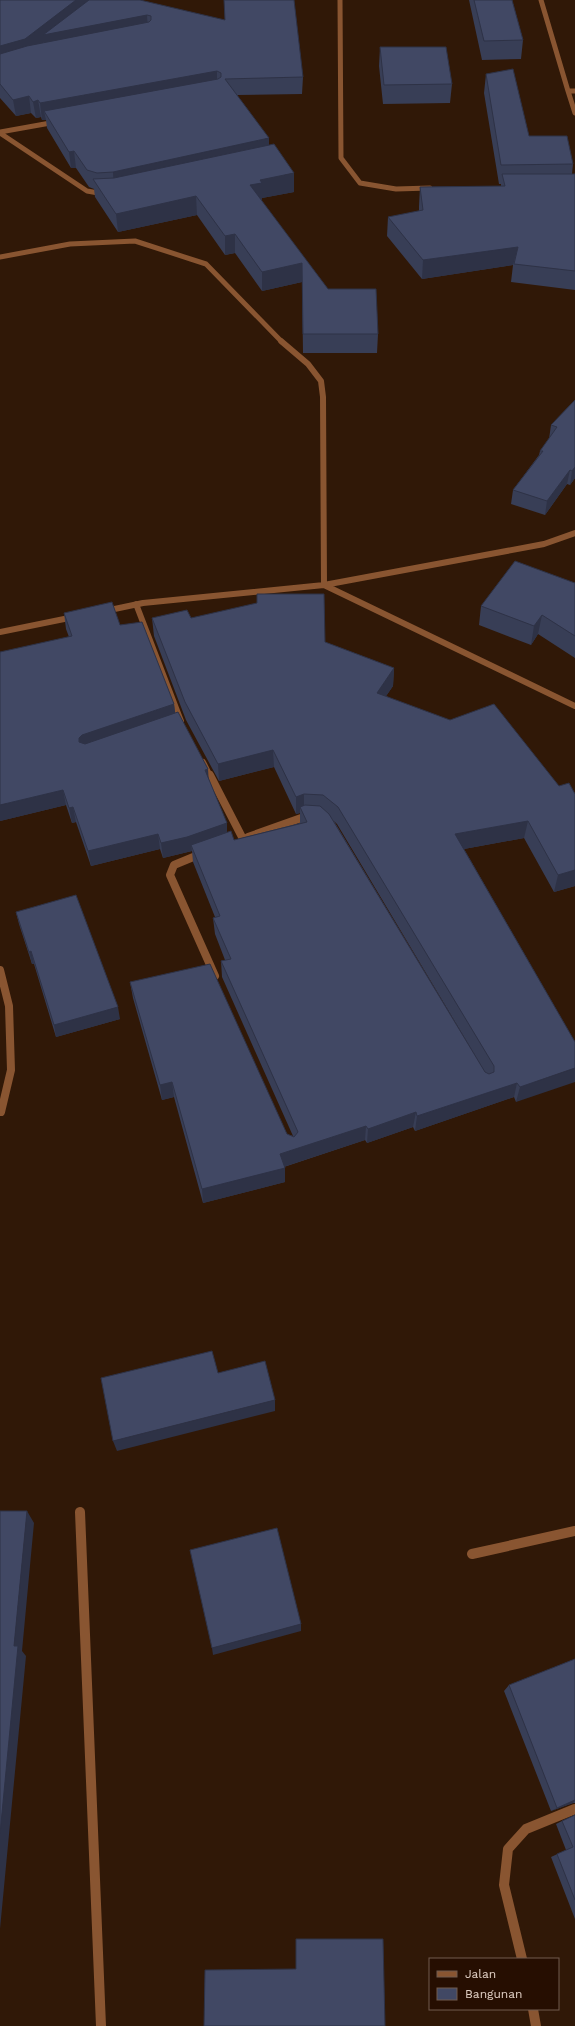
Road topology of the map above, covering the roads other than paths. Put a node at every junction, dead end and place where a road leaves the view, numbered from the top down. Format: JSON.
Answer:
{"nodes":[{"id":1,"x":340,"y":0,"type":"edge"},
{"id":2,"x":541,"y":0,"type":"edge"},
{"id":3,"x":575,"y":91,"type":"edge"},
{"id":4,"x":568,"y":92,"type":"junction"},
{"id":5,"x":575,"y":113,"type":"edge"},
{"id":6,"x":62,"y":121,"type":"edge"},
{"id":7,"x":0,"y":133,"type":"edge"},
{"id":8,"x":435,"y":188,"type":"edge"},
{"id":9,"x":109,"y":193,"type":"edge"},
{"id":10,"x":0,"y":258,"type":"edge"},
{"id":11,"x":575,"y":533,"type":"edge"},
{"id":12,"x":324,"y":584,"type":"junction"},
{"id":13,"x":136,"y":604,"type":"junction"},
{"id":14,"x":98,"y":612,"type":"edge"},
{"id":15,"x":83,"y":615,"type":"edge"},
{"id":16,"x":0,"y":632,"type":"edge"},
{"id":17,"x":575,"y":706,"type":"edge"},
{"id":18,"x":180,"y":725,"type":"edge"},
{"id":19,"x":200,"y":756,"type":"edge"},
{"id":20,"x":322,"y":818,"type":"edge"},
{"id":21,"x":208,"y":851,"type":"edge"},
{"id":22,"x":0,"y":970,"type":"edge"},
{"id":23,"x":218,"y":982,"type":"edge"},
{"id":24,"x":1,"y":1112,"type":"edge"},
{"id":25,"x":80,"y":1512,"type":"dead end"},
{"id":26,"x":575,"y":1531,"type":"edge"},
{"id":27,"x":472,"y":1554,"type":"dead end"},
{"id":28,"x":575,"y":1809,"type":"edge"},
{"id":29,"x":522,"y":1958,"type":"edge"},
{"id":30,"x":533,"y":2010,"type":"edge"},
{"id":31,"x":102,"y":2026,"type":"edge"},
{"id":32,"x":536,"y":2026,"type":"edge"}],
"edges":[{"from":1,"to":8,"type":"street"},
{"from":2,"to":4,"type":"street"},
{"from":3,"to":4,"type":"street"},
{"from":4,"to":5,"type":"street"},
{"from":6,"to":7,"type":"street"},
{"from":7,"to":9,"type":"street"},
{"from":10,"to":12,"type":"street"},
{"from":11,"to":12,"type":"street"},
{"from":12,"to":13,"type":"street"},
{"from":12,"to":17,"type":"street"},
{"from":13,"to":14,"type":"street"},
{"from":13,"to":18,"type":"street"},
{"from":15,"to":16,"type":"street"},
{"from":19,"to":20,"type":"street"},
{"from":21,"to":23,"type":"street"},
{"from":22,"to":24,"type":"street"},
{"from":25,"to":31,"type":"street"},
{"from":26,"to":27,"type":"street"},
{"from":28,"to":29,"type":"street"},
{"from":30,"to":32,"type":"street"}]}
